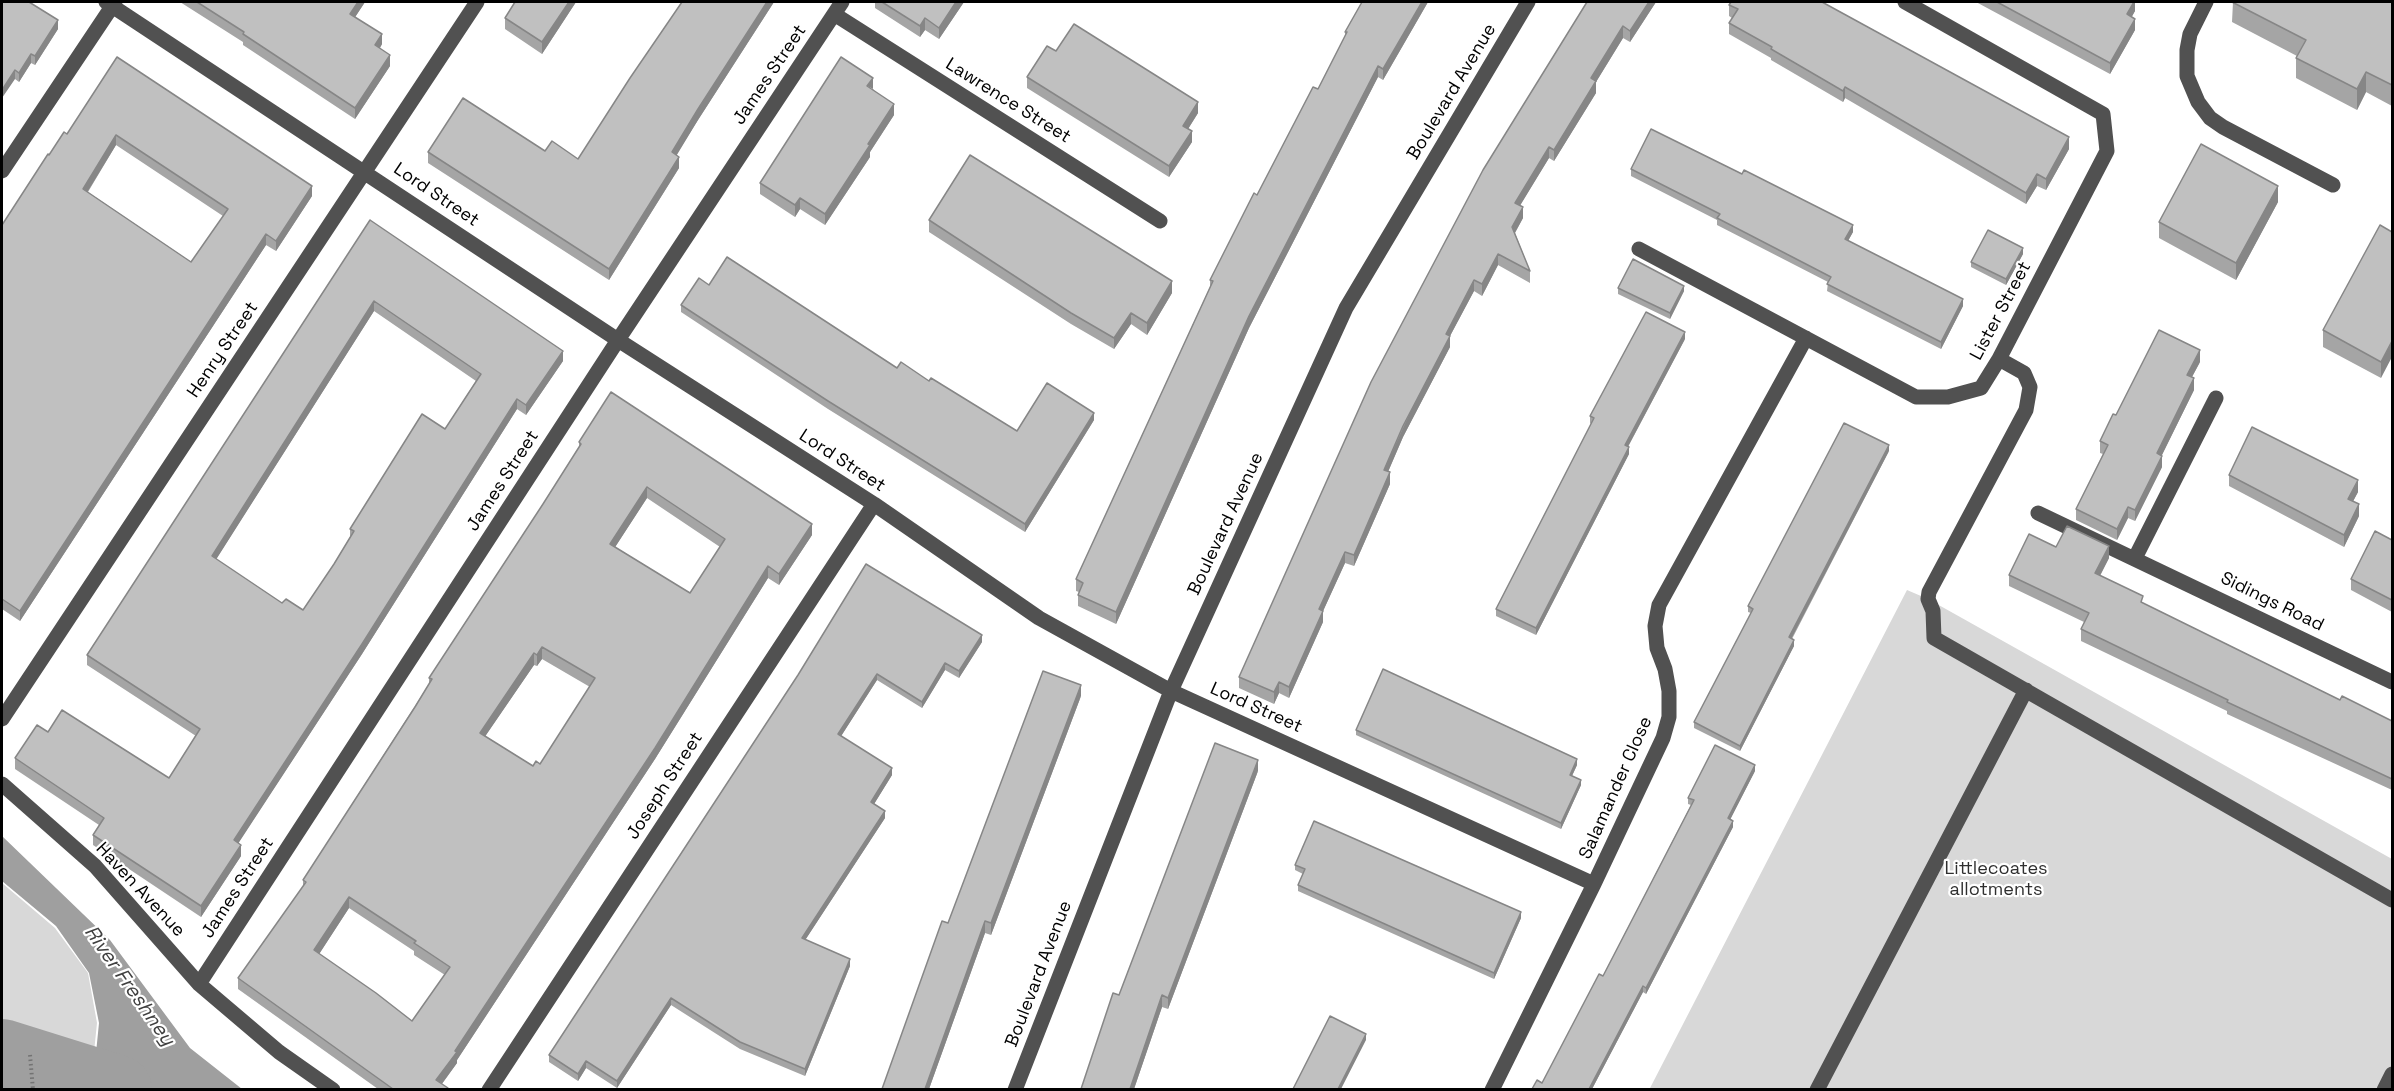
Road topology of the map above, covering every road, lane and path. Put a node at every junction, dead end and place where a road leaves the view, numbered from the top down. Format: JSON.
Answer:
{"nodes":[{"id":1,"x":477,"y":2,"type":"edge"},
{"id":2,"x":1528,"y":2,"type":"edge"},
{"id":3,"x":1905,"y":2,"type":"edge"},
{"id":4,"x":2206,"y":2,"type":"edge"},
{"id":5,"x":111,"y":3,"type":"edge"},
{"id":6,"x":838,"y":8,"type":"edge"},
{"id":7,"x":2,"y":171,"type":"edge"},
{"id":8,"x":365,"y":171,"type":"junction"},
{"id":9,"x":2333,"y":185,"type":"dead end"},
{"id":10,"x":1160,"y":220,"type":"dead end"},
{"id":11,"x":1640,"y":249,"type":"dead end"},
{"id":12,"x":1806,"y":338,"type":"junction"},
{"id":13,"x":618,"y":340,"type":"junction"},
{"id":14,"x":1999,"y":359,"type":"junction"},
{"id":15,"x":2216,"y":398,"type":"dead end"},
{"id":16,"x":874,"y":504,"type":"junction"},
{"id":17,"x":2038,"y":513,"type":"dead end"},
{"id":18,"x":2135,"y":558,"type":"junction"},
{"id":19,"x":2392,"y":682,"type":"edge"},
{"id":20,"x":2026,"y":690,"type":"junction"},
{"id":21,"x":1171,"y":691,"type":"junction"},
{"id":22,"x":2,"y":719,"type":"edge"},
{"id":23,"x":2,"y":784,"type":"edge"},
{"id":24,"x":1594,"y":884,"type":"junction"},
{"id":25,"x":2392,"y":900,"type":"edge"},
{"id":26,"x":199,"y":984,"type":"junction"},
{"id":27,"x":30,"y":1055,"type":"dead end"},
{"id":28,"x":2392,"y":1074,"type":"edge"},
{"id":29,"x":33,"y":1089,"type":"edge"},
{"id":30,"x":333,"y":1089,"type":"edge"},
{"id":31,"x":489,"y":1089,"type":"edge"},
{"id":32,"x":1015,"y":1089,"type":"edge"},
{"id":33,"x":1492,"y":1089,"type":"edge"},
{"id":34,"x":1817,"y":1089,"type":"edge"},
{"id":35,"x":2384,"y":1089,"type":"edge"}],
"edges":[{"from":1,"to":8,"type":"street","name":"Henry Street"},
{"from":2,"to":21,"type":"street","name":"Boulevard Avenue"},
{"from":3,"to":14,"type":"street","name":"Lister Street"},
{"from":4,"to":9,"type":"street"},
{"from":5,"to":7,"type":"street"},
{"from":5,"to":8,"type":"street","name":"Lord Street"},
{"from":6,"to":10,"type":"street","name":"Lawrence Street"},
{"from":6,"to":13,"type":"street","name":"James Street"},
{"from":8,"to":13,"type":"street","name":"Lord Street"},
{"from":8,"to":22,"type":"street","name":"Henry Street"},
{"from":11,"to":12,"type":"street","name":"Lister Street"},
{"from":12,"to":14,"type":"street","name":"Lister Street"},
{"from":12,"to":24,"type":"street","name":"Salamander Close"},
{"from":13,"to":16,"type":"street","name":"Lord Street"},
{"from":13,"to":26,"type":"street","name":"James Street"},
{"from":14,"to":20,"type":"street"},
{"from":15,"to":18,"type":"street"},
{"from":16,"to":21,"type":"street","name":"Lord Street"},
{"from":16,"to":31,"type":"street","name":"Joseph Street"},
{"from":17,"to":18,"type":"street","name":"Sidings Road"},
{"from":18,"to":19,"type":"street","name":"Sidings Road"},
{"from":20,"to":25,"type":"street"},
{"from":20,"to":34,"type":"street"},
{"from":21,"to":24,"type":"street","name":"Lord Street"},
{"from":21,"to":32,"type":"street","name":"Boulevard Avenue"},
{"from":23,"to":26,"type":"street","name":"Haven Avenue"},
{"from":24,"to":33,"type":"street","name":"Salamander Close"},
{"from":26,"to":30,"type":"street","name":"Haven Avenue"},
{"from":27,"to":29,"type":"path"},
{"from":28,"to":35,"type":"street"}]}
